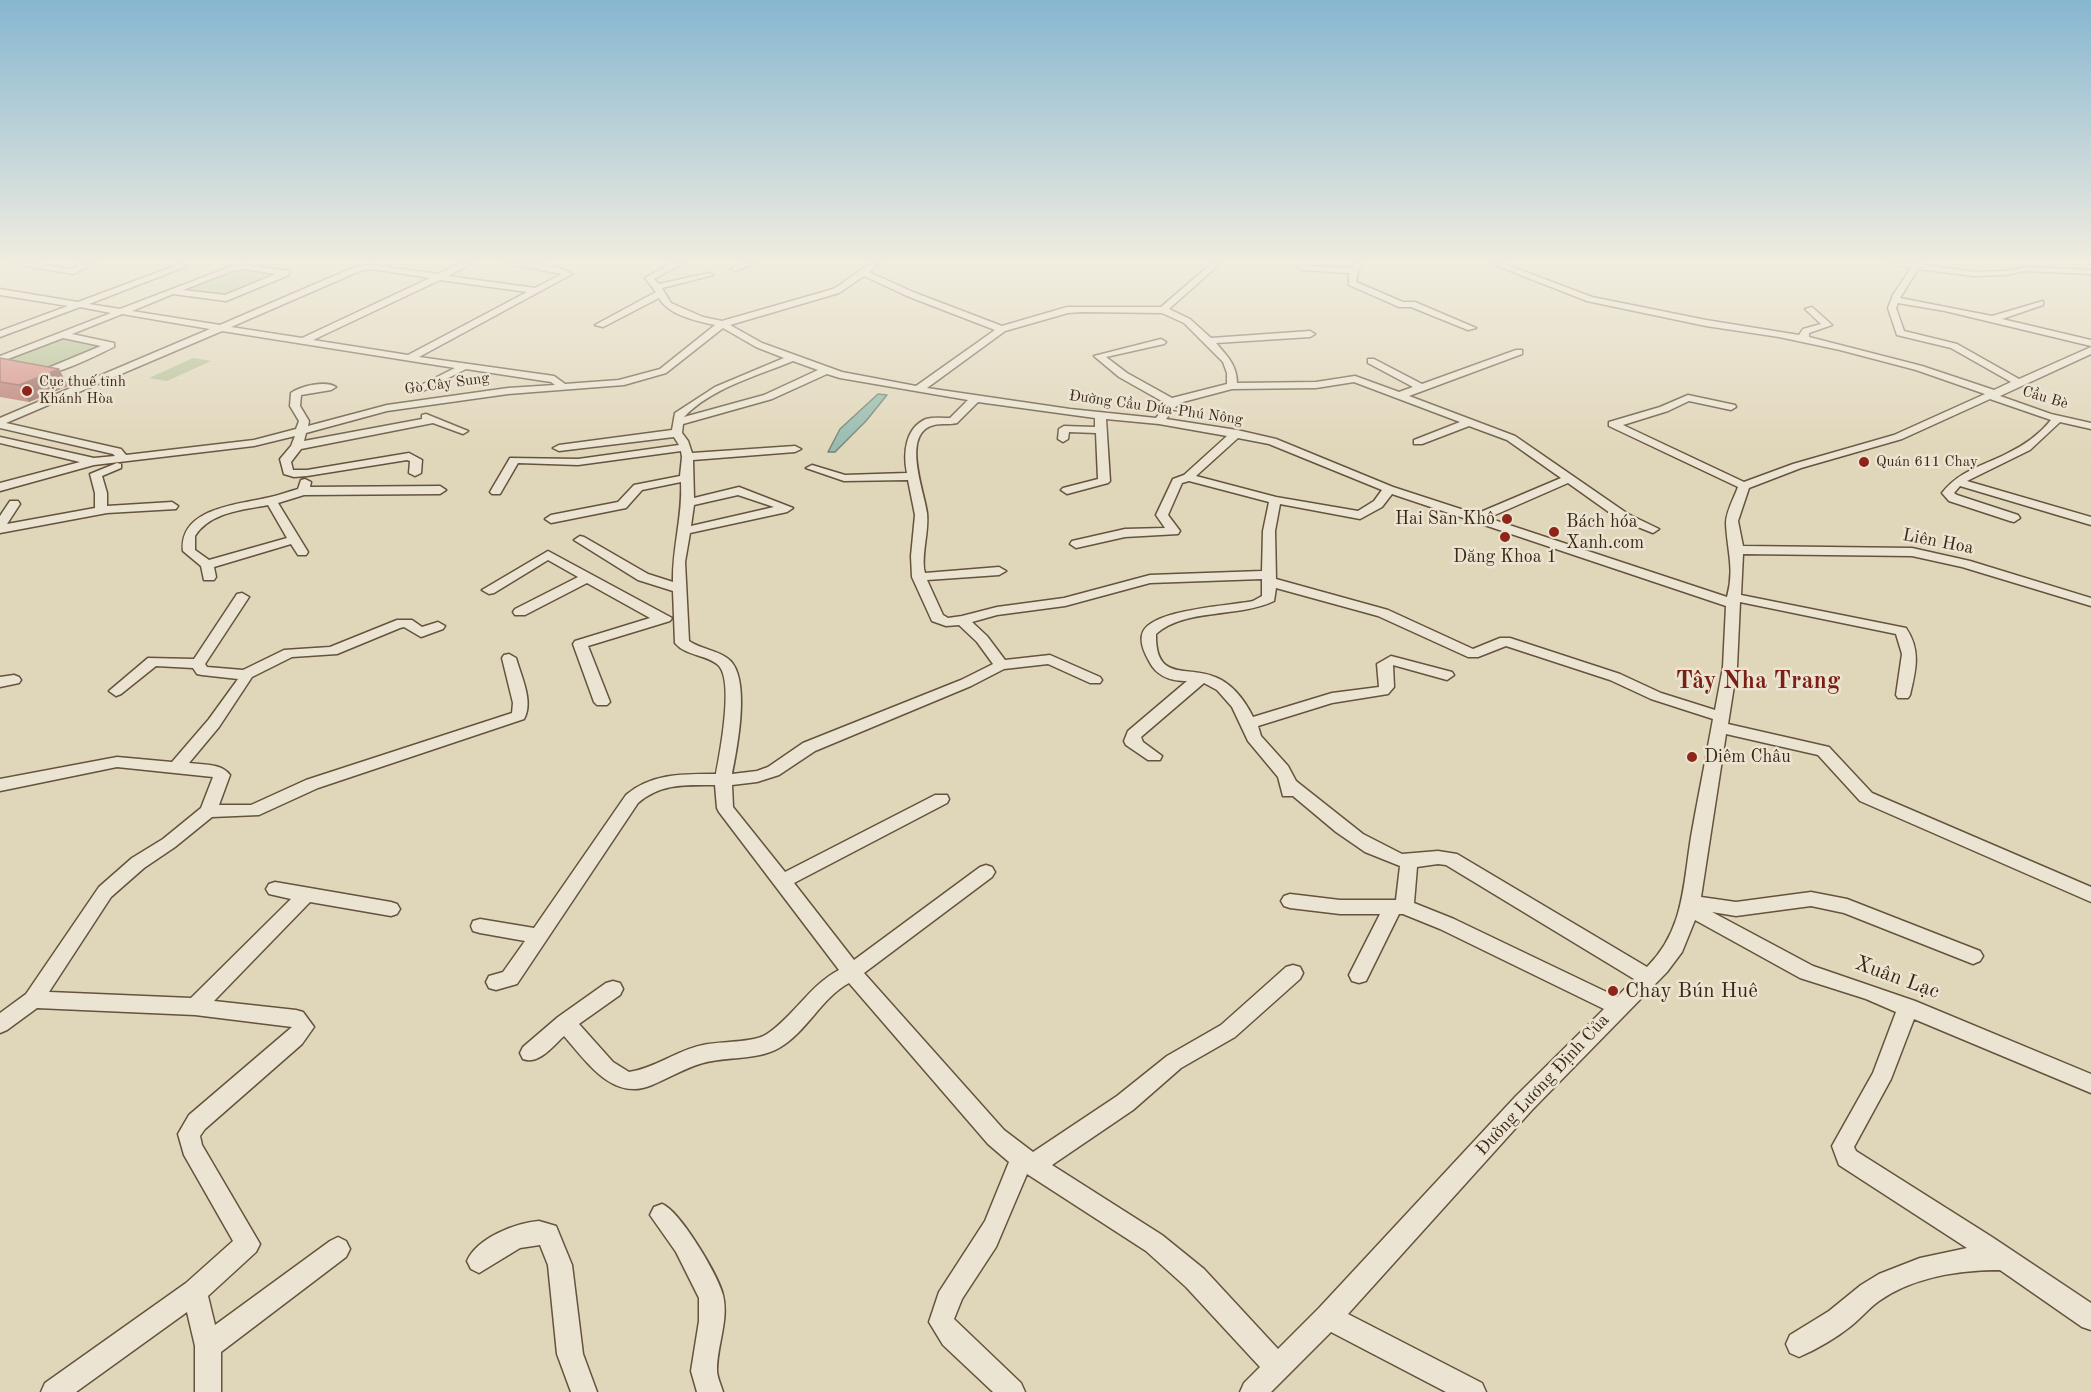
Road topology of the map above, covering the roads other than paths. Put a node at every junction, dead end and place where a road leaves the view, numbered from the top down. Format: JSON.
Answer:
{"nodes":[{"id":1,"x":16,"y":328,"type":"edge"},
{"id":2,"x":81,"y":328,"type":"edge"},
{"id":3,"x":221,"y":328,"type":"edge"},
{"id":4,"x":229,"y":328,"type":"edge"},
{"id":5,"x":331,"y":328,"type":"edge"},
{"id":6,"x":466,"y":328,"type":"edge"},
{"id":7,"x":717,"y":328,"type":"edge"},
{"id":8,"x":729,"y":328,"type":"edge"},
{"id":9,"x":1006,"y":328,"type":"edge"},
{"id":10,"x":1194,"y":328,"type":"edge"},
{"id":11,"x":1733,"y":328,"type":"edge"},
{"id":12,"x":1817,"y":328,"type":"edge"},
{"id":13,"x":1898,"y":328,"type":"edge"},
{"id":14,"x":2030,"y":328,"type":"edge"},
{"id":15,"x":1002,"y":329,"type":"joint"},
{"id":16,"x":0,"y":334,"type":"edge"},
{"id":17,"x":1310,"y":334,"type":"dead end"},
{"id":18,"x":63,"y":335,"type":"junction"},
{"id":19,"x":1806,"y":339,"type":"junction"},
{"id":20,"x":305,"y":340,"type":"junction"},
{"id":21,"x":1208,"y":341,"type":"junction"},
{"id":22,"x":1161,"y":342,"type":"dead end"},
{"id":23,"x":2091,"y":343,"type":"edge"},
{"id":24,"x":2091,"y":350,"type":"edge"},
{"id":25,"x":1519,"y":352,"type":"dead end"},
{"id":26,"x":409,"y":358,"type":"junction"},
{"id":27,"x":792,"y":358,"type":"junction"},
{"id":28,"x":0,"y":359,"type":"edge"},
{"id":29,"x":1371,"y":361,"type":"dead end"},
{"id":30,"x":465,"y":366,"type":"junction"},
{"id":31,"x":827,"y":370,"type":"junction"},
{"id":32,"x":30,"y":371,"type":"edge"},
{"id":33,"x":2020,"y":383,"type":"junction"},
{"id":34,"x":1232,"y":386,"type":"junction"},
{"id":35,"x":332,"y":387,"type":"dead end"},
{"id":36,"x":561,"y":388,"type":"junction"},
{"id":37,"x":1422,"y":388,"type":"junction"},
{"id":38,"x":918,"y":389,"type":"junction"},
{"id":39,"x":419,"y":390,"type":"dead end"},
{"id":40,"x":1993,"y":395,"type":"junction"},
{"id":41,"x":1401,"y":396,"type":"junction"},
{"id":42,"x":976,"y":398,"type":"junction"},
{"id":43,"x":1173,"y":403,"type":"junction"},
{"id":44,"x":398,"y":407,"type":"junction"},
{"id":45,"x":1731,"y":407,"type":"dead end"},
{"id":46,"x":1100,"y":415,"type":"junction"},
{"id":47,"x":2058,"y":418,"type":"junction"},
{"id":48,"x":435,"y":420,"type":"junction"},
{"id":49,"x":1159,"y":420,"type":"junction"},
{"id":50,"x":1470,"y":422,"type":"junction"},
{"id":51,"x":0,"y":424,"type":"edge"},
{"id":52,"x":2091,"y":426,"type":"edge"},
{"id":53,"x":1101,"y":430,"type":"junction"},
{"id":54,"x":463,"y":431,"type":"dead end"},
{"id":55,"x":299,"y":433,"type":"junction"},
{"id":56,"x":1237,"y":433,"type":"junction"},
{"id":57,"x":1063,"y":439,"type":"dead end"},
{"id":58,"x":0,"y":440,"type":"edge"},
{"id":59,"x":682,"y":440,"type":"junction"},
{"id":60,"x":73,"y":441,"type":"junction"},
{"id":61,"x":1418,"y":442,"type":"dead end"},
{"id":62,"x":297,"y":446,"type":"junction"},
{"id":63,"x":559,"y":448,"type":"dead end"},
{"id":64,"x":795,"y":449,"type":"dead end"},
{"id":65,"x":50,"y":451,"type":"junction"},
{"id":66,"x":125,"y":458,"type":"junction"},
{"id":67,"x":93,"y":462,"type":"junction"},
{"id":68,"x":812,"y":468,"type":"dead end"},
{"id":69,"x":306,"y":473,"type":"junction"},
{"id":70,"x":416,"y":473,"type":"dead end"},
{"id":71,"x":914,"y":476,"type":"junction"},
{"id":72,"x":1188,"y":477,"type":"junction"},
{"id":73,"x":686,"y":478,"type":"junction"},
{"id":74,"x":1568,"y":479,"type":"junction"},
{"id":75,"x":1959,"y":482,"type":"junction"},
{"id":76,"x":1744,"y":486,"type":"junction"},
{"id":77,"x":0,"y":487,"type":"edge"},
{"id":78,"x":1389,"y":489,"type":"junction"},
{"id":79,"x":440,"y":490,"type":"dead end"},
{"id":80,"x":1067,"y":490,"type":"dead end"},
{"id":81,"x":303,"y":491,"type":"junction"},
{"id":82,"x":496,"y":492,"type":"dead end"},
{"id":83,"x":1275,"y":500,"type":"junction"},
{"id":84,"x":271,"y":501,"type":"junction"},
{"id":85,"x":688,"y":503,"type":"junction"},
{"id":86,"x":14,"y":504,"type":"dead end"},
{"id":87,"x":172,"y":506,"type":"dead end"},
{"id":88,"x":101,"y":512,"type":"junction"},
{"id":89,"x":1477,"y":518,"type":"junction"},
{"id":90,"x":2014,"y":518,"type":"dead end"},
{"id":91,"x":551,"y":519,"type":"dead end"},
{"id":92,"x":2091,"y":520,"type":"edge"},
{"id":93,"x":0,"y":527,"type":"edge"},
{"id":94,"x":1653,"y":529,"type":"dead end"},
{"id":95,"x":684,"y":531,"type":"junction"},
{"id":96,"x":296,"y":539,"type":"junction"},
{"id":97,"x":580,"y":540,"type":"dead end"},
{"id":98,"x":1076,"y":544,"type":"dead end"},
{"id":99,"x":1737,"y":550,"type":"junction"},
{"id":100,"x":302,"y":552,"type":"dead end"},
{"id":101,"x":999,"y":571,"type":"dead end"},
{"id":102,"x":919,"y":577,"type":"junction"},
{"id":103,"x":588,"y":578,"type":"junction"},
{"id":104,"x":1269,"y":578,"type":"junction"},
{"id":105,"x":679,"y":588,"type":"junction"},
{"id":106,"x":489,"y":590,"type":"dead end"},
{"id":107,"x":242,"y":597,"type":"dead end"},
{"id":108,"x":1733,"y":601,"type":"junction"},
{"id":109,"x":2091,"y":602,"type":"edge"},
{"id":110,"x":520,"y":612,"type":"dead end"},
{"id":111,"x":680,"y":613,"type":"junction"},
{"id":112,"x":661,"y":619,"type":"junction"},
{"id":113,"x":962,"y":620,"type":"junction"},
{"id":114,"x":438,"y":626,"type":"dead end"},
{"id":115,"x":509,"y":658,"type":"dead end"},
{"id":116,"x":198,"y":664,"type":"junction"},
{"id":117,"x":1001,"y":665,"type":"junction"},
{"id":118,"x":245,"y":675,"type":"junction"},
{"id":119,"x":1447,"y":675,"type":"dead end"},
{"id":120,"x":1199,"y":679,"type":"junction"},
{"id":121,"x":1095,"y":680,"type":"dead end"},
{"id":122,"x":117,"y":691,"type":"dead end"},
{"id":123,"x":1903,"y":695,"type":"dead end"},
{"id":124,"x":602,"y":702,"type":"dead end"},
{"id":125,"x":1721,"y":723,"type":"junction"},
{"id":126,"x":1249,"y":724,"type":"junction"},
{"id":127,"x":1154,"y":756,"type":"dead end"},
{"id":128,"x":177,"y":767,"type":"junction"},
{"id":129,"x":723,"y":779,"type":"junction"},
{"id":130,"x":0,"y":785,"type":"edge"},
{"id":131,"x":941,"y":799,"type":"dead end"},
{"id":132,"x":208,"y":811,"type":"junction"},
{"id":133,"x":1409,"y":861,"type":"junction"},
{"id":134,"x":986,"y":872,"type":"dead end"},
{"id":135,"x":781,"y":882,"type":"junction"},
{"id":136,"x":275,"y":889,"type":"dead end"},
{"id":137,"x":306,"y":895,"type":"junction"},
{"id":138,"x":2091,"y":895,"type":"edge"},
{"id":139,"x":1290,"y":901,"type":"dead end"},
{"id":140,"x":1690,"y":906,"type":"junction"},
{"id":141,"x":1398,"y":908,"type":"junction"},
{"id":142,"x":391,"y":909,"type":"dead end"},
{"id":143,"x":480,"y":926,"type":"dead end"},
{"id":144,"x":538,"y":936,"type":"junction"},
{"id":145,"x":1973,"y":956,"type":"dead end"},
{"id":146,"x":852,"y":972,"type":"junction"},
{"id":147,"x":1293,"y":973,"type":"dead end"},
{"id":148,"x":1359,"y":975,"type":"dead end"},
{"id":149,"x":1647,"y":977,"type":"junction"},
{"id":150,"x":496,"y":982,"type":"dead end"},
{"id":151,"x":613,"y":989,"type":"dead end"},
{"id":152,"x":33,"y":1000,"type":"junction"},
{"id":153,"x":1617,"y":1006,"type":"junction"},
{"id":154,"x":195,"y":1007,"type":"junction"},
{"id":155,"x":1908,"y":1007,"type":"junction"},
{"id":156,"x":566,"y":1023,"type":"junction"},
{"id":157,"x":0,"y":1024,"type":"edge"},
{"id":158,"x":530,"y":1053,"type":"dead end"},
{"id":159,"x":2091,"y":1084,"type":"edge"},
{"id":160,"x":1028,"y":1162,"type":"junction"},
{"id":161,"x":662,"y":1215,"type":"dead end"},
{"id":162,"x":338,"y":1249,"type":"dead end"},
{"id":163,"x":2003,"y":1258,"type":"junction"},
{"id":164,"x":479,"y":1261,"type":"dead end"},
{"id":165,"x":195,"y":1292,"type":"junction"},
{"id":166,"x":1328,"y":1317,"type":"junction"},
{"id":167,"x":2091,"y":1318,"type":"edge"},
{"id":168,"x":1799,"y":1344,"type":"dead end"},
{"id":169,"x":208,"y":1346,"type":"junction"},
{"id":170,"x":1278,"y":1367,"type":"junction"},
{"id":171,"x":54,"y":1392,"type":"edge"},
{"id":172,"x":208,"y":1392,"type":"edge"},
{"id":173,"x":584,"y":1392,"type":"edge"},
{"id":174,"x":710,"y":1392,"type":"edge"},
{"id":175,"x":1012,"y":1392,"type":"edge"},
{"id":176,"x":1253,"y":1392,"type":"edge"},
{"id":177,"x":1473,"y":1392,"type":"edge"}],
"edges":[{"from":1,"to":16,"type":"street"},
{"from":2,"to":18,"type":"street"},
{"from":3,"to":51,"type":"street"},
{"from":4,"to":20,"type":"street"},
{"from":5,"to":20,"type":"street"},
{"from":6,"to":26,"type":"street"},
{"from":7,"to":36,"type":"street","name":"Gò Cây Sung"},
{"from":8,"to":27,"type":"street","name":"Đường Cầu Dứa-Phú Nông"},
{"from":9,"to":15,"type":"street"},
{"from":10,"to":21,"type":"street"},
{"from":11,"to":19,"type":"street","name":"Cầu Bè"},
{"from":12,"to":19,"type":"street"},
{"from":13,"to":33,"type":"street"},
{"from":14,"to":23,"type":"street"},
{"from":15,"to":38,"type":"street"},
{"from":17,"to":21,"type":"street"},
{"from":18,"to":28,"type":"street"},
{"from":18,"to":32,"type":"street"},
{"from":19,"to":40,"type":"street","name":"Cầu Bè"},
{"from":20,"to":26,"type":"street"},
{"from":21,"to":34,"type":"street"},
{"from":22,"to":43,"type":"street"},
{"from":24,"to":33,"type":"street"},
{"from":25,"to":37,"type":"street"},
{"from":26,"to":30,"type":"street"},
{"from":27,"to":31,"type":"street","name":"Đường Cầu Dứa-Phú Nông"},
{"from":27,"to":59,"type":"street"},
{"from":29,"to":37,"type":"street"},
{"from":30,"to":36,"type":"street"},
{"from":30,"to":39,"type":"street"},
{"from":31,"to":38,"type":"street","name":"Đường Cầu Dứa-Phú Nông"},
{"from":31,"to":59,"type":"street"},
{"from":33,"to":40,"type":"street"},
{"from":34,"to":41,"type":"street"},
{"from":34,"to":43,"type":"street"},
{"from":35,"to":55,"type":"street"},
{"from":36,"to":44,"type":"street","name":"Gò Cây Sung"},
{"from":37,"to":41,"type":"street"},
{"from":38,"to":42,"type":"street","name":"Đường Cầu Dứa-Phú Nông"},
{"from":40,"to":47,"type":"street","name":"Cầu Bè"},
{"from":40,"to":76,"type":"street"},
{"from":41,"to":50,"type":"street"},
{"from":42,"to":46,"type":"street","name":"Đường Cầu Dứa-Phú Nông"},
{"from":42,"to":71,"type":"street"},
{"from":43,"to":49,"type":"street"},
{"from":44,"to":48,"type":"street"},
{"from":44,"to":55,"type":"street","name":"Gò Cây Sung"},
{"from":45,"to":76,"type":"street"},
{"from":46,"to":49,"type":"street","name":"Đường Cầu Dứa-Phú Nông"},
{"from":46,"to":53,"type":"street"},
{"from":47,"to":52,"type":"street","name":"Cầu Bè"},
{"from":47,"to":75,"type":"street"},
{"from":48,"to":54,"type":"street"},
{"from":48,"to":62,"type":"street"},
{"from":49,"to":56,"type":"street","name":"Đường Cầu Dứa-Phú Nông"},
{"from":50,"to":61,"type":"street"},
{"from":50,"to":74,"type":"street"},
{"from":51,"to":60,"type":"street"},
{"from":53,"to":57,"type":"street"},
{"from":53,"to":80,"type":"street"},
{"from":55,"to":62,"type":"street"},
{"from":55,"to":66,"type":"street","name":"Gò Cây Sung"},
{"from":56,"to":72,"type":"street"},
{"from":56,"to":78,"type":"street","name":"Đường Cầu Dứa-Phú Nông"},
{"from":58,"to":65,"type":"street"},
{"from":59,"to":63,"type":"street"},
{"from":59,"to":64,"type":"street"},
{"from":59,"to":73,"type":"street"},
{"from":59,"to":82,"type":"street"},
{"from":60,"to":65,"type":"street"},
{"from":60,"to":66,"type":"street"},
{"from":62,"to":69,"type":"street"},
{"from":65,"to":67,"type":"street"},
{"from":66,"to":67,"type":"street","name":"Gò Cây Sung"},
{"from":66,"to":88,"type":"street"},
{"from":67,"to":77,"type":"street","name":"Gò Cây Sung"},
{"from":68,"to":71,"type":"street"},
{"from":69,"to":70,"type":"street"},
{"from":69,"to":81,"type":"street"},
{"from":71,"to":102,"type":"street"},
{"from":72,"to":83,"type":"street"},
{"from":72,"to":98,"type":"street"},
{"from":73,"to":85,"type":"street"},
{"from":73,"to":91,"type":"street"},
{"from":74,"to":89,"type":"street"},
{"from":74,"to":94,"type":"street"},
{"from":75,"to":90,"type":"street"},
{"from":75,"to":92,"type":"street"},
{"from":76,"to":99,"type":"street","name":"Đường Lương Định Của"},
{"from":78,"to":83,"type":"street"},
{"from":78,"to":89,"type":"street","name":"Đường Cầu Dứa-Phú Nông"},
{"from":79,"to":81,"type":"street"},
{"from":81,"to":84,"type":"street"},
{"from":83,"to":104,"type":"street"},
{"from":84,"to":96,"type":"street"},
{"from":84,"to":96,"type":"street"},
{"from":85,"to":95,"type":"street"},
{"from":85,"to":95,"type":"street"},
{"from":86,"to":93,"type":"street"},
{"from":87,"to":88,"type":"street"},
{"from":88,"to":93,"type":"street"},
{"from":89,"to":108,"type":"street","name":"Đường Cầu Dứa-Phú Nông"},
{"from":95,"to":105,"type":"street"},
{"from":96,"to":100,"type":"street"},
{"from":97,"to":105,"type":"street"},
{"from":99,"to":108,"type":"street","name":"Đường Lương Định Của"},
{"from":99,"to":109,"type":"street","name":"Liên Hoa"},
{"from":101,"to":102,"type":"street"},
{"from":102,"to":113,"type":"street"},
{"from":103,"to":106,"type":"street"},
{"from":103,"to":110,"type":"street"},
{"from":103,"to":112,"type":"street"},
{"from":104,"to":113,"type":"street"},
{"from":104,"to":120,"type":"street"},
{"from":104,"to":125,"type":"street"},
{"from":105,"to":111,"type":"street"},
{"from":107,"to":116,"type":"street"},
{"from":108,"to":123,"type":"street","name":"Đường Cầu Dứa-Phú Nông"},
{"from":108,"to":125,"type":"street","name":"Đường Lương Định Của"},
{"from":111,"to":112,"type":"street"},
{"from":111,"to":129,"type":"street"},
{"from":112,"to":124,"type":"street"},
{"from":113,"to":117,"type":"street"},
{"from":114,"to":118,"type":"street"},
{"from":115,"to":132,"type":"street"},
{"from":116,"to":118,"type":"street"},
{"from":116,"to":122,"type":"street"},
{"from":117,"to":121,"type":"street"},
{"from":117,"to":129,"type":"street"},
{"from":118,"to":128,"type":"street"},
{"from":119,"to":126,"type":"street"},
{"from":120,"to":126,"type":"street"},
{"from":120,"to":127,"type":"street"},
{"from":125,"to":138,"type":"street"},
{"from":125,"to":140,"type":"street","name":"Đường Lương Định Của"},
{"from":126,"to":133,"type":"street"},
{"from":128,"to":130,"type":"street"},
{"from":128,"to":132,"type":"street"},
{"from":129,"to":135,"type":"street"},
{"from":129,"to":144,"type":"street"},
{"from":131,"to":135,"type":"street"},
{"from":132,"to":152,"type":"street"},
{"from":133,"to":141,"type":"street"},
{"from":133,"to":149,"type":"street"},
{"from":134,"to":146,"type":"street"},
{"from":135,"to":146,"type":"street"},
{"from":136,"to":137,"type":"street"},
{"from":137,"to":142,"type":"street"},
{"from":137,"to":154,"type":"street"},
{"from":139,"to":141,"type":"street"},
{"from":140,"to":145,"type":"street"},
{"from":140,"to":149,"type":"street","name":"Đường Lương Định Của"},
{"from":140,"to":155,"type":"street","name":"Xuân Lạc"},
{"from":141,"to":148,"type":"street"},
{"from":141,"to":153,"type":"street"},
{"from":143,"to":144,"type":"street"},
{"from":144,"to":150,"type":"street"},
{"from":146,"to":156,"type":"street"},
{"from":146,"to":160,"type":"street"},
{"from":147,"to":160,"type":"street"},
{"from":149,"to":153,"type":"street","name":"Đường Lương Định Của"},
{"from":151,"to":156,"type":"street"},
{"from":152,"to":154,"type":"street"},
{"from":152,"to":157,"type":"street"},
{"from":153,"to":166,"type":"street","name":"Đường Lương Định Của"},
{"from":154,"to":165,"type":"street"},
{"from":155,"to":159,"type":"street","name":"Xuân Lạc"},
{"from":155,"to":163,"type":"street"},
{"from":156,"to":158,"type":"street"},
{"from":160,"to":170,"type":"street"},
{"from":160,"to":175,"type":"street"},
{"from":161,"to":174,"type":"street"},
{"from":162,"to":169,"type":"street"},
{"from":163,"to":167,"type":"street"},
{"from":163,"to":168,"type":"street"},
{"from":164,"to":173,"type":"street"},
{"from":165,"to":169,"type":"street"},
{"from":165,"to":171,"type":"street"},
{"from":166,"to":170,"type":"street","name":"Đường Lương Định Của"},
{"from":166,"to":177,"type":"street"},
{"from":169,"to":172,"type":"street"},
{"from":170,"to":176,"type":"street","name":"Đường Lương Định Của"}]}
